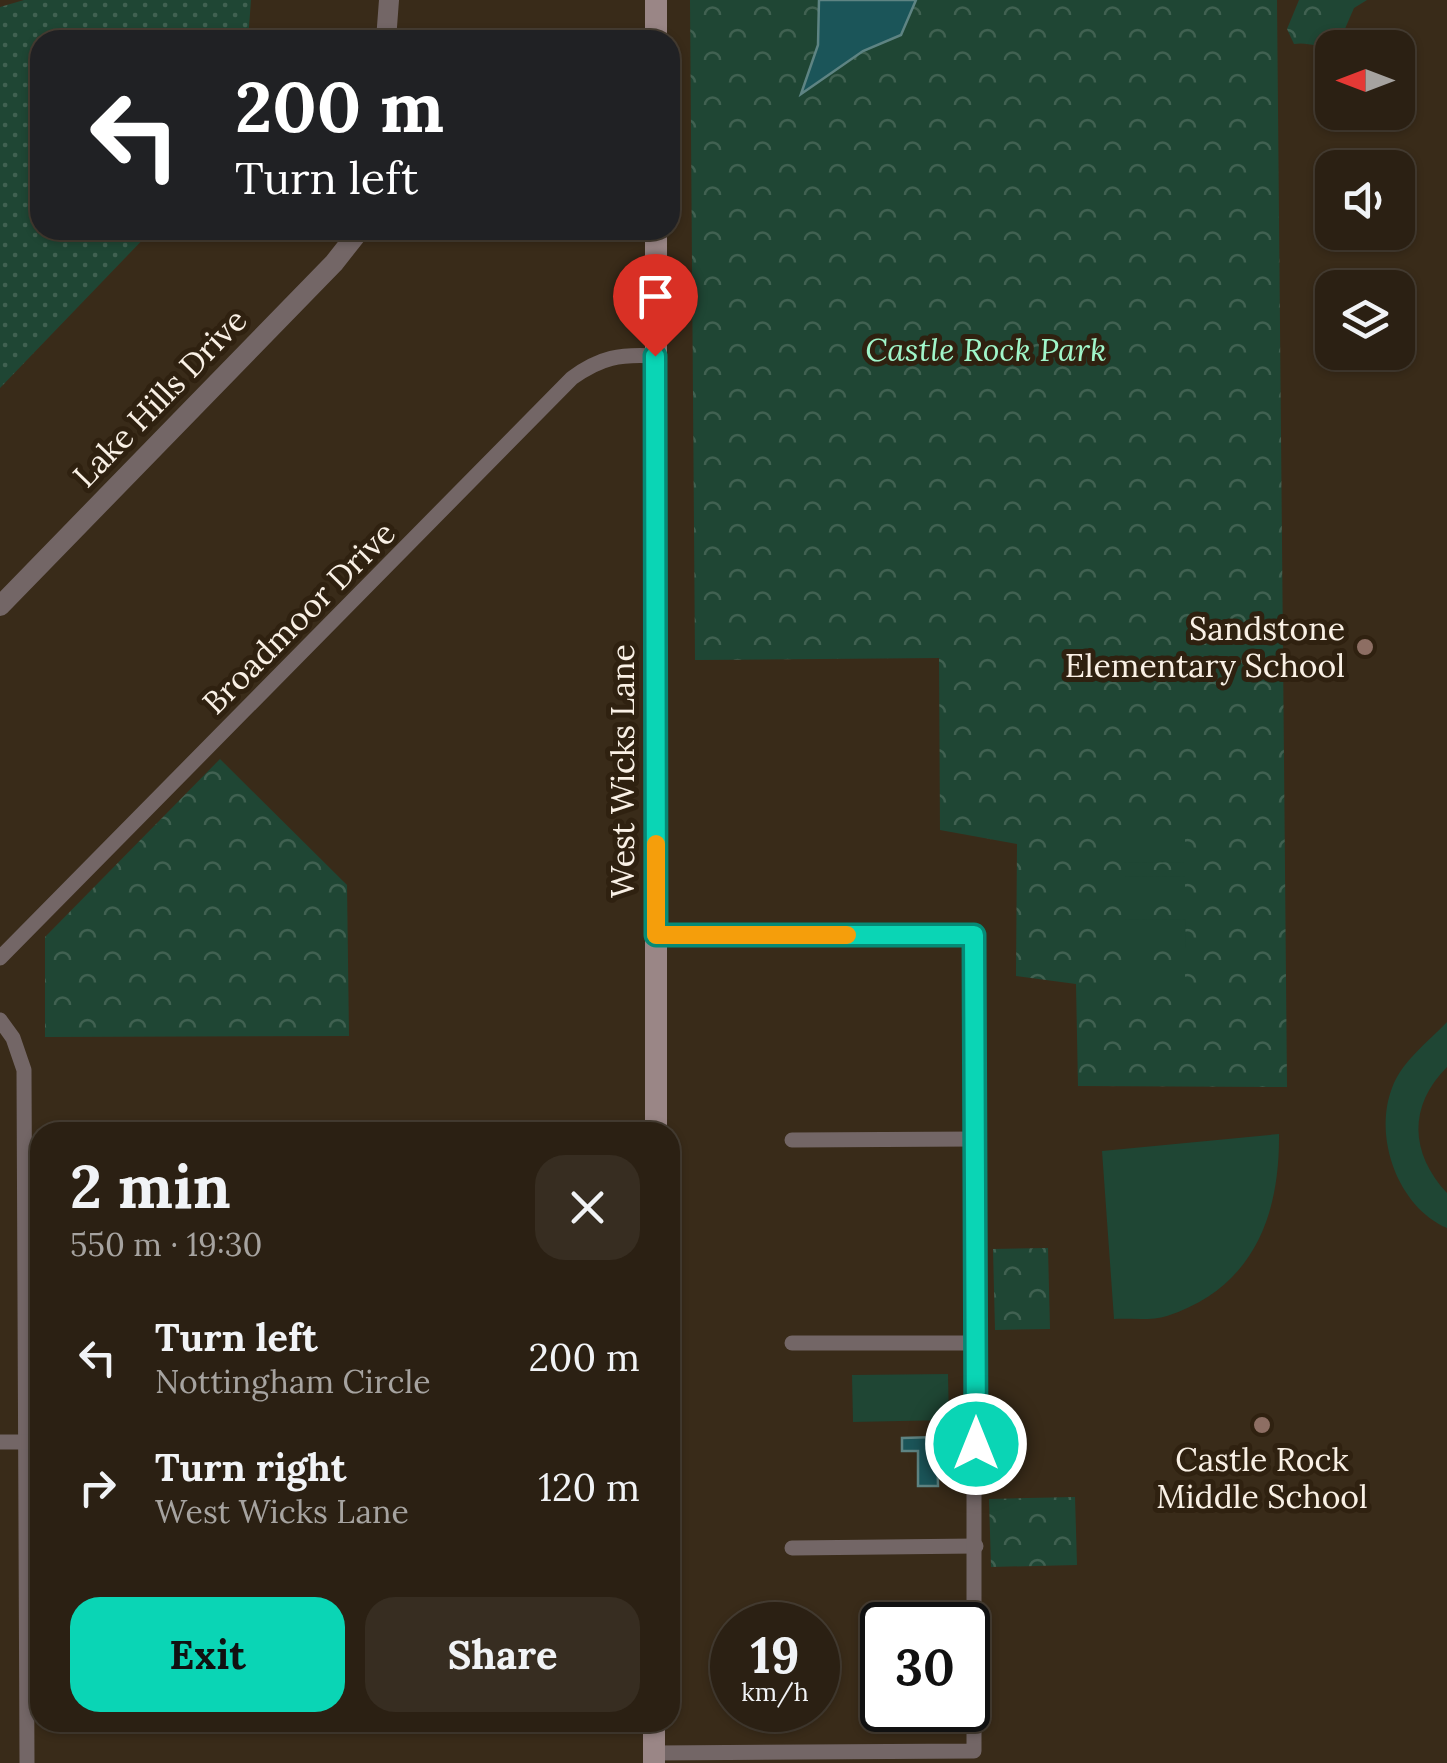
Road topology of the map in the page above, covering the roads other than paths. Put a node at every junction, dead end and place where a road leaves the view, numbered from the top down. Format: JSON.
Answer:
{"nodes":[{"id":1,"x":389,"y":0,"type":"edge"},
{"id":2,"x":656,"y":0,"type":"edge"},
{"id":3,"x":387,"y":30,"type":"edge"},
{"id":4,"x":656,"y":30,"type":"edge"},
{"id":5,"x":352,"y":240,"type":"edge"},
{"id":6,"x":656,"y":240,"type":"edge"},
{"id":7,"x":655,"y":356,"type":"junction"},
{"id":8,"x":5,"y":591,"type":"edge"},
{"id":9,"x":656,"y":935,"type":"junction"},
{"id":10,"x":0,"y":958,"type":"edge"},
{"id":11,"x":0,"y":1020,"type":"edge"},
{"id":12,"x":656,"y":1122,"type":"edge"},
{"id":13,"x":976,"y":1139,"type":"junction"},
{"id":14,"x":792,"y":1140,"type":"dead end"},
{"id":15,"x":30,"y":1318,"type":"edge"},
{"id":16,"x":792,"y":1343,"type":"dead end"},
{"id":17,"x":976,"y":1343,"type":"junction"},
{"id":18,"x":0,"y":1442,"type":"edge"},
{"id":19,"x":30,"y":1442,"type":"edge"},
{"id":20,"x":976,"y":1546,"type":"junction"},
{"id":21,"x":792,"y":1548,"type":"dead end"},
{"id":22,"x":30,"y":1602,"type":"edge"},
{"id":23,"x":654,"y":1732,"type":"edge"},
{"id":24,"x":654,"y":1758,"type":"edge"},
{"id":25,"x":27,"y":1763,"type":"edge"}],
"edges":[{"from":1,"to":3,"type":"street"},
{"from":2,"to":4,"type":"main road"},
{"from":5,"to":8,"type":"street","name":"Lake Hills Drive"},
{"from":6,"to":7,"type":"main road","name":"West Wicks Lane"},
{"from":7,"to":9,"type":"main road","name":"West Wicks Lane"},
{"from":7,"to":10,"type":"street","name":"Broadmoor Drive"},
{"from":9,"to":12,"type":"main road","name":"West Wicks Lane"},
{"from":9,"to":13,"type":"street"},
{"from":11,"to":15,"type":"street"},
{"from":13,"to":14,"type":"street"},
{"from":13,"to":17,"type":"street"},
{"from":16,"to":17,"type":"street"},
{"from":17,"to":20,"type":"street"},
{"from":18,"to":19,"type":"street"},
{"from":20,"to":21,"type":"street"},
{"from":20,"to":24,"type":"street"},
{"from":22,"to":25,"type":"street"},
{"from":23,"to":24,"type":"main road"}]}
